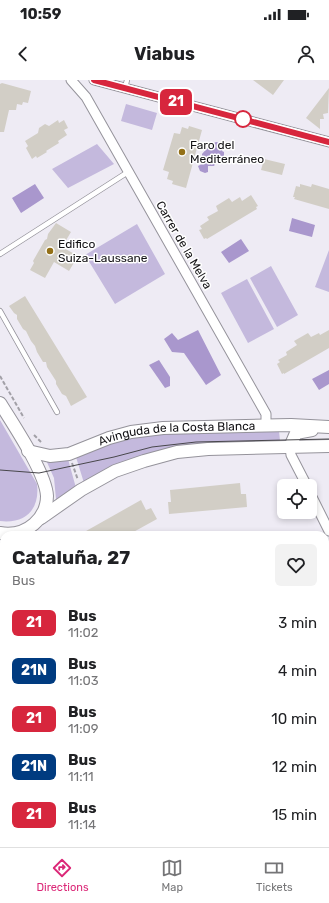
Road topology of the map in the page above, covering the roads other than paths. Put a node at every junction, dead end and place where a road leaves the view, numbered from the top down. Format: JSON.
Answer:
{"nodes":[{"id":1,"x":71,"y":80,"type":"edge"},
{"id":2,"x":94,"y":80,"type":"edge"},
{"id":3,"x":126,"y":84,"type":"edge"},
{"id":4,"x":329,"y":142,"type":"edge"},
{"id":5,"x":128,"y":172,"type":"junction"},
{"id":6,"x":0,"y":254,"type":"edge"},
{"id":7,"x":0,"y":311,"type":"edge"},
{"id":8,"x":0,"y":402,"type":"edge"},
{"id":9,"x":57,"y":412,"type":"dead end"},
{"id":10,"x":266,"y":426,"type":"junction"},
{"id":11,"x":329,"y":427,"type":"edge"},
{"id":12,"x":290,"y":446,"type":"junction"},
{"id":13,"x":329,"y":446,"type":"edge"},
{"id":14,"x":28,"y":451,"type":"junction"},
{"id":15,"x":304,"y":479,"type":"edge"},
{"id":16,"x":317,"y":507,"type":"edge"},
{"id":17,"x":41,"y":518,"type":"junction"},
{"id":18,"x":23,"y":531,"type":"edge"},
{"id":19,"x":329,"y":531,"type":"edge"}],
"edges":[{"from":1,"to":5,"type":"street","name":"Carrer de la Melva"},
{"from":2,"to":3,"type":"street"},
{"from":3,"to":4,"type":"street"},
{"from":5,"to":6,"type":"lane"},
{"from":5,"to":10,"type":"street","name":"Carrer de la Melva"},
{"from":7,"to":9,"type":"lane"},
{"from":8,"to":14,"type":"street"},
{"from":10,"to":11,"type":"street","name":"Avinguda de la Costa Blanca"},
{"from":10,"to":14,"type":"street","name":"Avinguda de la Costa Blanca"},
{"from":11,"to":12,"type":"street","name":"Avinguda de la Costa Blanca"},
{"from":12,"to":13,"type":"street","name":"Avinguda de la Costa Blanca"},
{"from":12,"to":15,"type":"street"},
{"from":12,"to":17,"type":"street","name":"Avinguda de la Costa Blanca"},
{"from":14,"to":17,"type":"street"},
{"from":16,"to":19,"type":"street"},
{"from":17,"to":18,"type":"street","name":"Avinguda de la Costa Blanca"}]}
